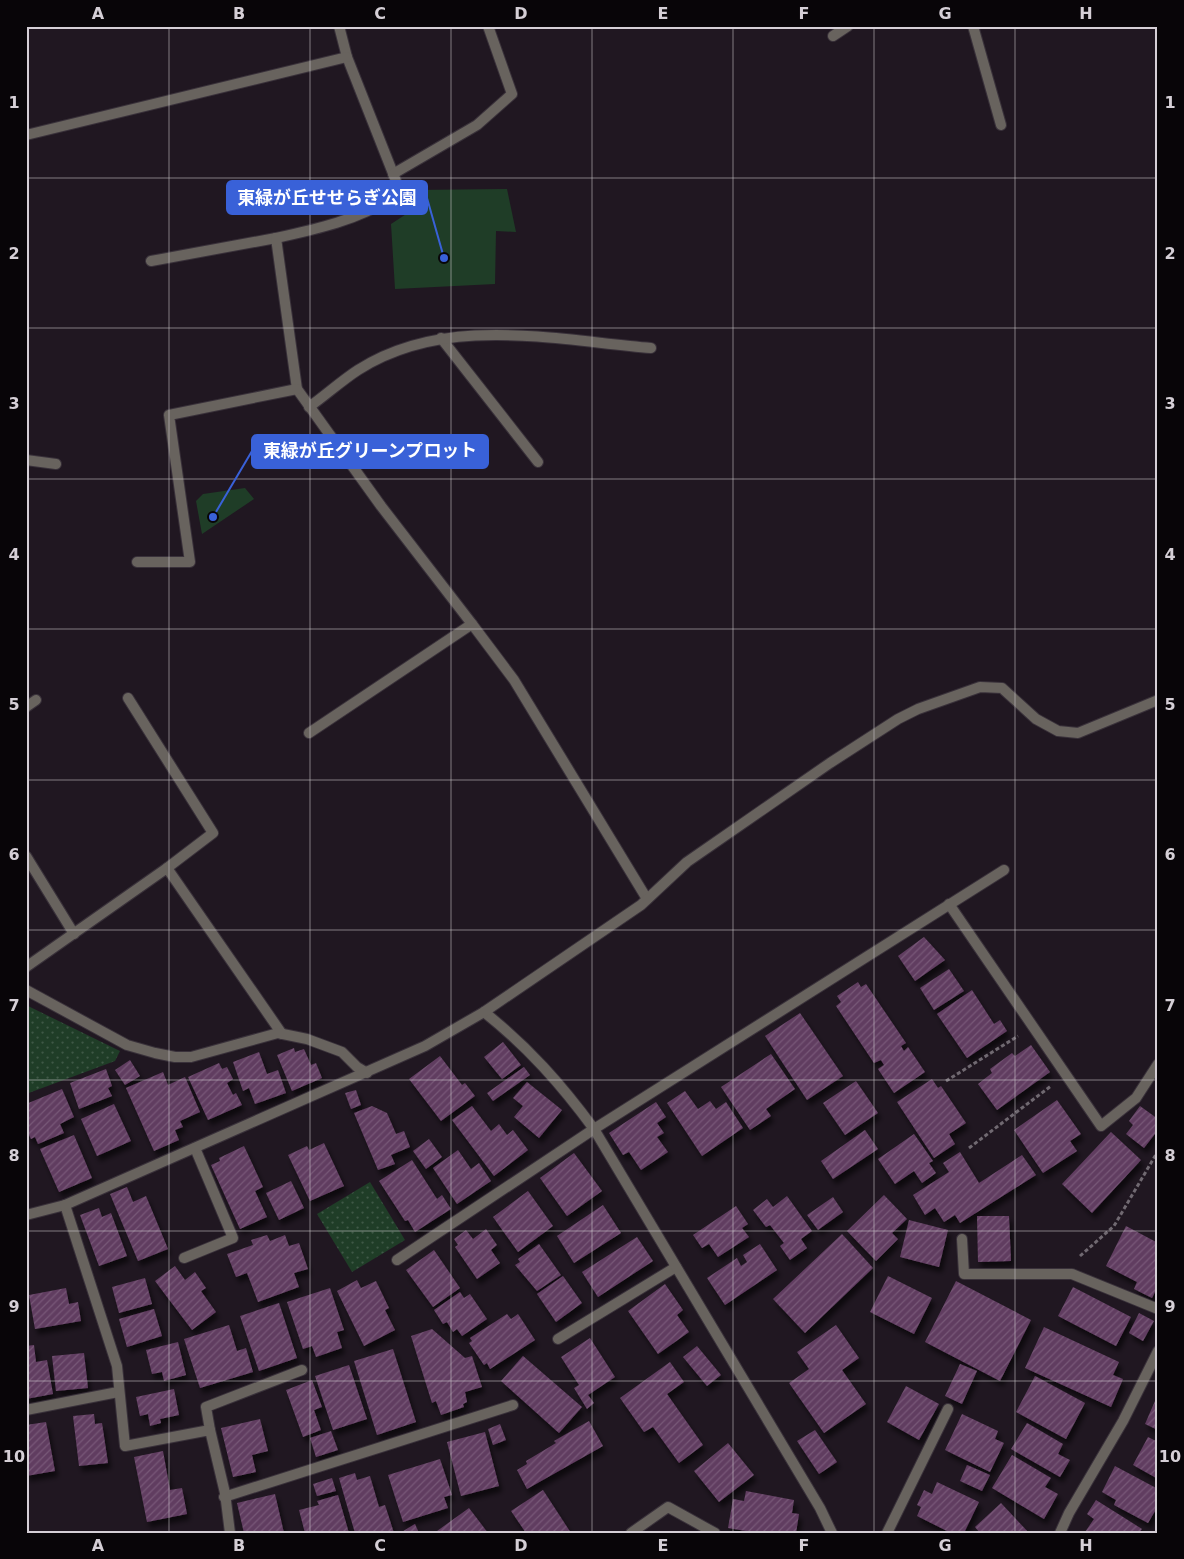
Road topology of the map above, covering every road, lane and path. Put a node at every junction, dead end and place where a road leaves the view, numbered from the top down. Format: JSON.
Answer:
{"nodes":[{"id":1,"x":339,"y":26,"type":"edge"},
{"id":2,"x":488,"y":26,"type":"edge"},
{"id":3,"x":848,"y":26,"type":"edge"},
{"id":4,"x":973,"y":26,"type":"edge"},
{"id":5,"x":833,"y":36,"type":"dead end"},
{"id":6,"x":347,"y":57,"type":"junction"},
{"id":7,"x":1001,"y":125,"type":"dead end"},
{"id":8,"x":26,"y":135,"type":"edge"},
{"id":9,"x":393,"y":174,"type":"junction"},
{"id":10,"x":276,"y":238,"type":"junction"},
{"id":11,"x":152,"y":261,"type":"dead end"},
{"id":12,"x":441,"y":338,"type":"junction"},
{"id":13,"x":651,"y":348,"type":"dead end"},
{"id":14,"x":297,"y":389,"type":"junction"},
{"id":15,"x":309,"y":407,"type":"junction"},
{"id":16,"x":26,"y":460,"type":"edge"},
{"id":17,"x":538,"y":462,"type":"dead end"},
{"id":18,"x":56,"y":464,"type":"dead end"},
{"id":19,"x":137,"y":562,"type":"dead end"},
{"id":20,"x":472,"y":624,"type":"junction"},
{"id":21,"x":128,"y":698,"type":"dead end"},
{"id":22,"x":36,"y":700,"type":"dead end"},
{"id":23,"x":1158,"y":700,"type":"edge"},
{"id":24,"x":26,"y":707,"type":"edge"},
{"id":25,"x":309,"y":733,"type":"dead end"},
{"id":26,"x":26,"y":856,"type":"edge"},
{"id":27,"x":167,"y":868,"type":"junction"},
{"id":28,"x":1004,"y":870,"type":"dead end"},
{"id":29,"x":648,"y":899,"type":"junction"},
{"id":30,"x":949,"y":904,"type":"junction"},
{"id":31,"x":74,"y":934,"type":"junction"},
{"id":32,"x":26,"y":967,"type":"edge"},
{"id":33,"x":26,"y":990,"type":"edge"},
{"id":34,"x":484,"y":1012,"type":"junction"},
{"id":35,"x":1033,"y":1027,"type":"junction"},
{"id":36,"x":282,"y":1034,"type":"junction"},
{"id":37,"x":1158,"y":1064,"type":"edge"},
{"id":38,"x":367,"y":1073,"type":"junction"},
{"id":39,"x":1066,"y":1074,"type":"junction"},
{"id":40,"x":946,"y":1081,"type":"dead end"},
{"id":41,"x":594,"y":1130,"type":"junction"},
{"id":42,"x":195,"y":1148,"type":"junction"},
{"id":43,"x":969,"y":1148,"type":"dead end"},
{"id":44,"x":1158,"y":1151,"type":"edge"},
{"id":45,"x":66,"y":1205,"type":"junction"},
{"id":46,"x":26,"y":1215,"type":"edge"},
{"id":47,"x":962,"y":1239,"type":"dead end"},
{"id":48,"x":184,"y":1258,"type":"dead end"},
{"id":49,"x":397,"y":1260,"type":"dead end"},
{"id":50,"x":676,"y":1266,"type":"junction"},
{"id":51,"x":1072,"y":1274,"type":"junction"},
{"id":52,"x":1158,"y":1309,"type":"edge"},
{"id":53,"x":558,"y":1339,"type":"dead end"},
{"id":54,"x":1158,"y":1350,"type":"edge"},
{"id":55,"x":302,"y":1370,"type":"dead end"},
{"id":56,"x":118,"y":1392,"type":"junction"},
{"id":57,"x":513,"y":1405,"type":"dead end"},
{"id":58,"x":948,"y":1409,"type":"dead end"},
{"id":59,"x":26,"y":1410,"type":"edge"},
{"id":60,"x":210,"y":1430,"type":"junction"},
{"id":61,"x":224,"y":1497,"type":"junction"},
{"id":62,"x":230,"y":1533,"type":"edge"},
{"id":63,"x":631,"y":1533,"type":"edge"},
{"id":64,"x":715,"y":1533,"type":"edge"},
{"id":65,"x":832,"y":1533,"type":"edge"},
{"id":66,"x":887,"y":1533,"type":"edge"},
{"id":67,"x":1060,"y":1533,"type":"edge"}],
"edges":[{"from":1,"to":6,"type":"street"},
{"from":2,"to":9,"type":"street"},
{"from":3,"to":5,"type":"street"},
{"from":4,"to":7,"type":"street"},
{"from":6,"to":8,"type":"street"},
{"from":6,"to":9,"type":"street"},
{"from":9,"to":10,"type":"street"},
{"from":10,"to":11,"type":"street"},
{"from":10,"to":14,"type":"street"},
{"from":12,"to":13,"type":"street"},
{"from":12,"to":15,"type":"street"},
{"from":12,"to":17,"type":"street"},
{"from":14,"to":15,"type":"street"},
{"from":14,"to":19,"type":"street"},
{"from":15,"to":20,"type":"street"},
{"from":16,"to":18,"type":"street"},
{"from":20,"to":25,"type":"street"},
{"from":20,"to":29,"type":"street"},
{"from":21,"to":27,"type":"street"},
{"from":22,"to":24,"type":"street"},
{"from":23,"to":29,"type":"street"},
{"from":26,"to":31,"type":"street"},
{"from":27,"to":31,"type":"street"},
{"from":27,"to":36,"type":"street"},
{"from":28,"to":30,"type":"street"},
{"from":29,"to":34,"type":"street"},
{"from":30,"to":35,"type":"street"},
{"from":30,"to":41,"type":"street"},
{"from":31,"to":32,"type":"street"},
{"from":33,"to":36,"type":"street"},
{"from":34,"to":38,"type":"street"},
{"from":34,"to":41,"type":"street"},
{"from":35,"to":39,"type":"street"},
{"from":35,"to":40,"type":"path"},
{"from":36,"to":38,"type":"street"},
{"from":37,"to":39,"type":"street"},
{"from":38,"to":42,"type":"street"},
{"from":39,"to":43,"type":"path"},
{"from":41,"to":49,"type":"street"},
{"from":41,"to":50,"type":"street"},
{"from":42,"to":45,"type":"street"},
{"from":42,"to":48,"type":"street"},
{"from":44,"to":51,"type":"path"},
{"from":45,"to":46,"type":"street"},
{"from":45,"to":56,"type":"street"},
{"from":47,"to":51,"type":"street"},
{"from":50,"to":53,"type":"street"},
{"from":50,"to":65,"type":"street"},
{"from":51,"to":52,"type":"street"},
{"from":54,"to":67,"type":"street"},
{"from":55,"to":60,"type":"street"},
{"from":56,"to":59,"type":"street"},
{"from":56,"to":60,"type":"street"},
{"from":57,"to":61,"type":"street"},
{"from":58,"to":66,"type":"street"},
{"from":60,"to":61,"type":"street"},
{"from":61,"to":62,"type":"street"},
{"from":63,"to":64,"type":"street"}]}
